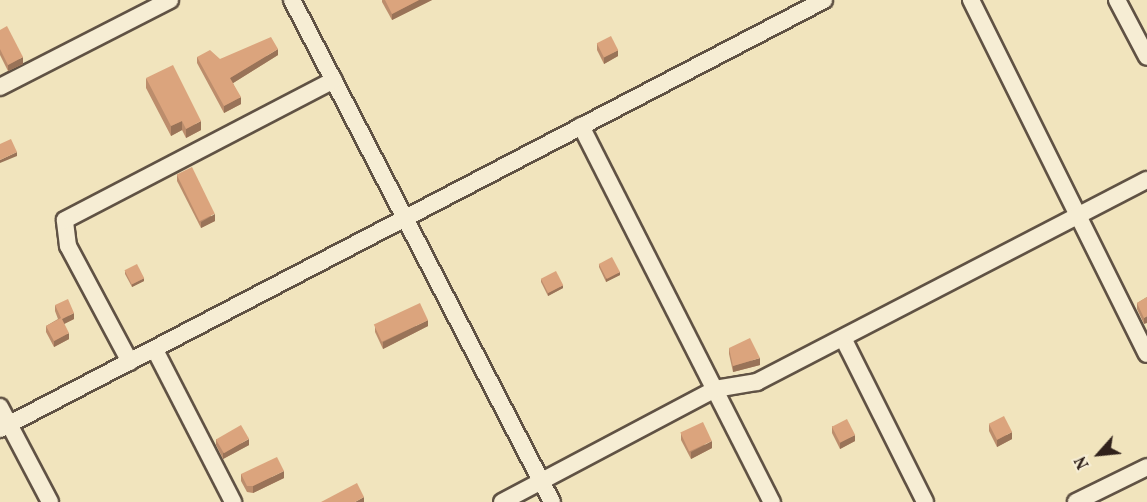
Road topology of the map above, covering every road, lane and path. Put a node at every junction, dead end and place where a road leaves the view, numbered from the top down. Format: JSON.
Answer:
{"nodes":[{"id":1,"x":170,"y":0,"type":"edge"},
{"id":2,"x":292,"y":0,"type":"edge"},
{"id":3,"x":824,"y":0,"type":"edge"},
{"id":4,"x":971,"y":0,"type":"edge"},
{"id":5,"x":1117,"y":0,"type":"edge"},
{"id":6,"x":1147,"y":57,"type":"edge"},
{"id":7,"x":334,"y":80,"type":"junction"},
{"id":8,"x":0,"y":87,"type":"edge"},
{"id":9,"x":581,"y":126,"type":"junction"},
{"id":10,"x":1147,"y":180,"type":"edge"},
{"id":11,"x":1080,"y":215,"type":"junction"},
{"id":12,"x":407,"y":217,"type":"junction"},
{"id":13,"x":843,"y":338,"type":"junction"},
{"id":14,"x":155,"y":350,"type":"junction"},
{"id":15,"x":1147,"y":354,"type":"edge"},
{"id":16,"x":130,"y":362,"type":"junction"},
{"id":17,"x":715,"y":389,"type":"junction"},
{"id":18,"x":0,"y":407,"type":"edge"},
{"id":19,"x":5,"y":427,"type":"edge"},
{"id":20,"x":1147,"y":467,"type":"edge"},
{"id":21,"x":541,"y":482,"type":"junction"},
{"id":22,"x":50,"y":502,"type":"edge"},
{"id":23,"x":233,"y":502,"type":"edge"},
{"id":24,"x":502,"y":502,"type":"edge"},
{"id":25,"x":552,"y":502,"type":"edge"},
{"id":26,"x":772,"y":502,"type":"edge"},
{"id":27,"x":924,"y":502,"type":"edge"},
{"id":28,"x":1076,"y":502,"type":"edge"}],
"edges":[{"from":1,"to":8,"type":"street"},
{"from":2,"to":7,"type":"street"},
{"from":3,"to":9,"type":"street"},
{"from":4,"to":11,"type":"street"},
{"from":5,"to":6,"type":"street"},
{"from":7,"to":12,"type":"street"},
{"from":7,"to":16,"type":"street"},
{"from":9,"to":12,"type":"street"},
{"from":9,"to":17,"type":"street"},
{"from":10,"to":11,"type":"street"},
{"from":11,"to":13,"type":"street"},
{"from":11,"to":15,"type":"street"},
{"from":12,"to":14,"type":"street"},
{"from":12,"to":21,"type":"street"},
{"from":13,"to":17,"type":"street"},
{"from":13,"to":27,"type":"street"},
{"from":14,"to":16,"type":"street"},
{"from":14,"to":23,"type":"street"},
{"from":16,"to":19,"type":"street"},
{"from":17,"to":21,"type":"street"},
{"from":17,"to":26,"type":"street"},
{"from":18,"to":19,"type":"street"},
{"from":19,"to":22,"type":"street"},
{"from":20,"to":28,"type":"street"},
{"from":21,"to":24,"type":"street"},
{"from":21,"to":25,"type":"street"}]}
